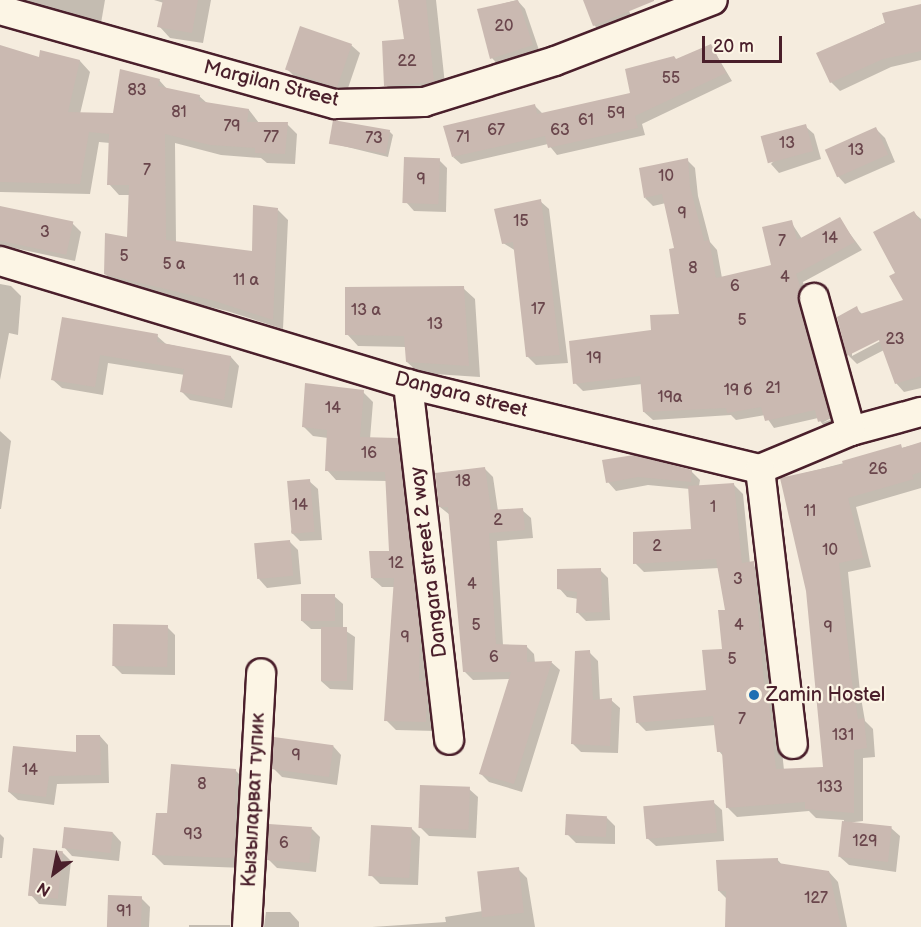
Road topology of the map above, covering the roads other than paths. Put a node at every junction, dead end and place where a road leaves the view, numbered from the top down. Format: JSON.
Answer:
{"nodes":[{"id":1,"x":713,"y":0,"type":"edge"},
{"id":2,"x":664,"y":7,"type":"edge"},
{"id":3,"x":0,"y":10,"type":"edge"},
{"id":4,"x":0,"y":261,"type":"edge"},
{"id":5,"x":814,"y":298,"type":"dead end"},
{"id":6,"x":408,"y":384,"type":"junction"},
{"id":7,"x":921,"y":412,"type":"edge"},
{"id":8,"x":851,"y":430,"type":"junction"},
{"id":9,"x":760,"y":469,"type":"junction"},
{"id":10,"x":261,"y":673,"type":"dead end"},
{"id":11,"x":449,"y":740,"type":"dead end"},
{"id":12,"x":793,"y":744,"type":"dead end"},
{"id":13,"x":247,"y":927,"type":"edge"}],
"edges":[{"from":1,"to":2,"type":"street","name":"Margilan Street"},
{"from":2,"to":3,"type":"street","name":"Margilan Street"},
{"from":4,"to":6,"type":"street","name":"Dangara street"},
{"from":5,"to":8,"type":"street"},
{"from":6,"to":9,"type":"street","name":"Dangara street"},
{"from":6,"to":11,"type":"street","name":"Dangara street 2 way"},
{"from":7,"to":8,"type":"street"},
{"from":8,"to":9,"type":"street"},
{"from":9,"to":12,"type":"street"},
{"from":10,"to":13,"type":"street","name":"Кызыларват тупик"}]}
